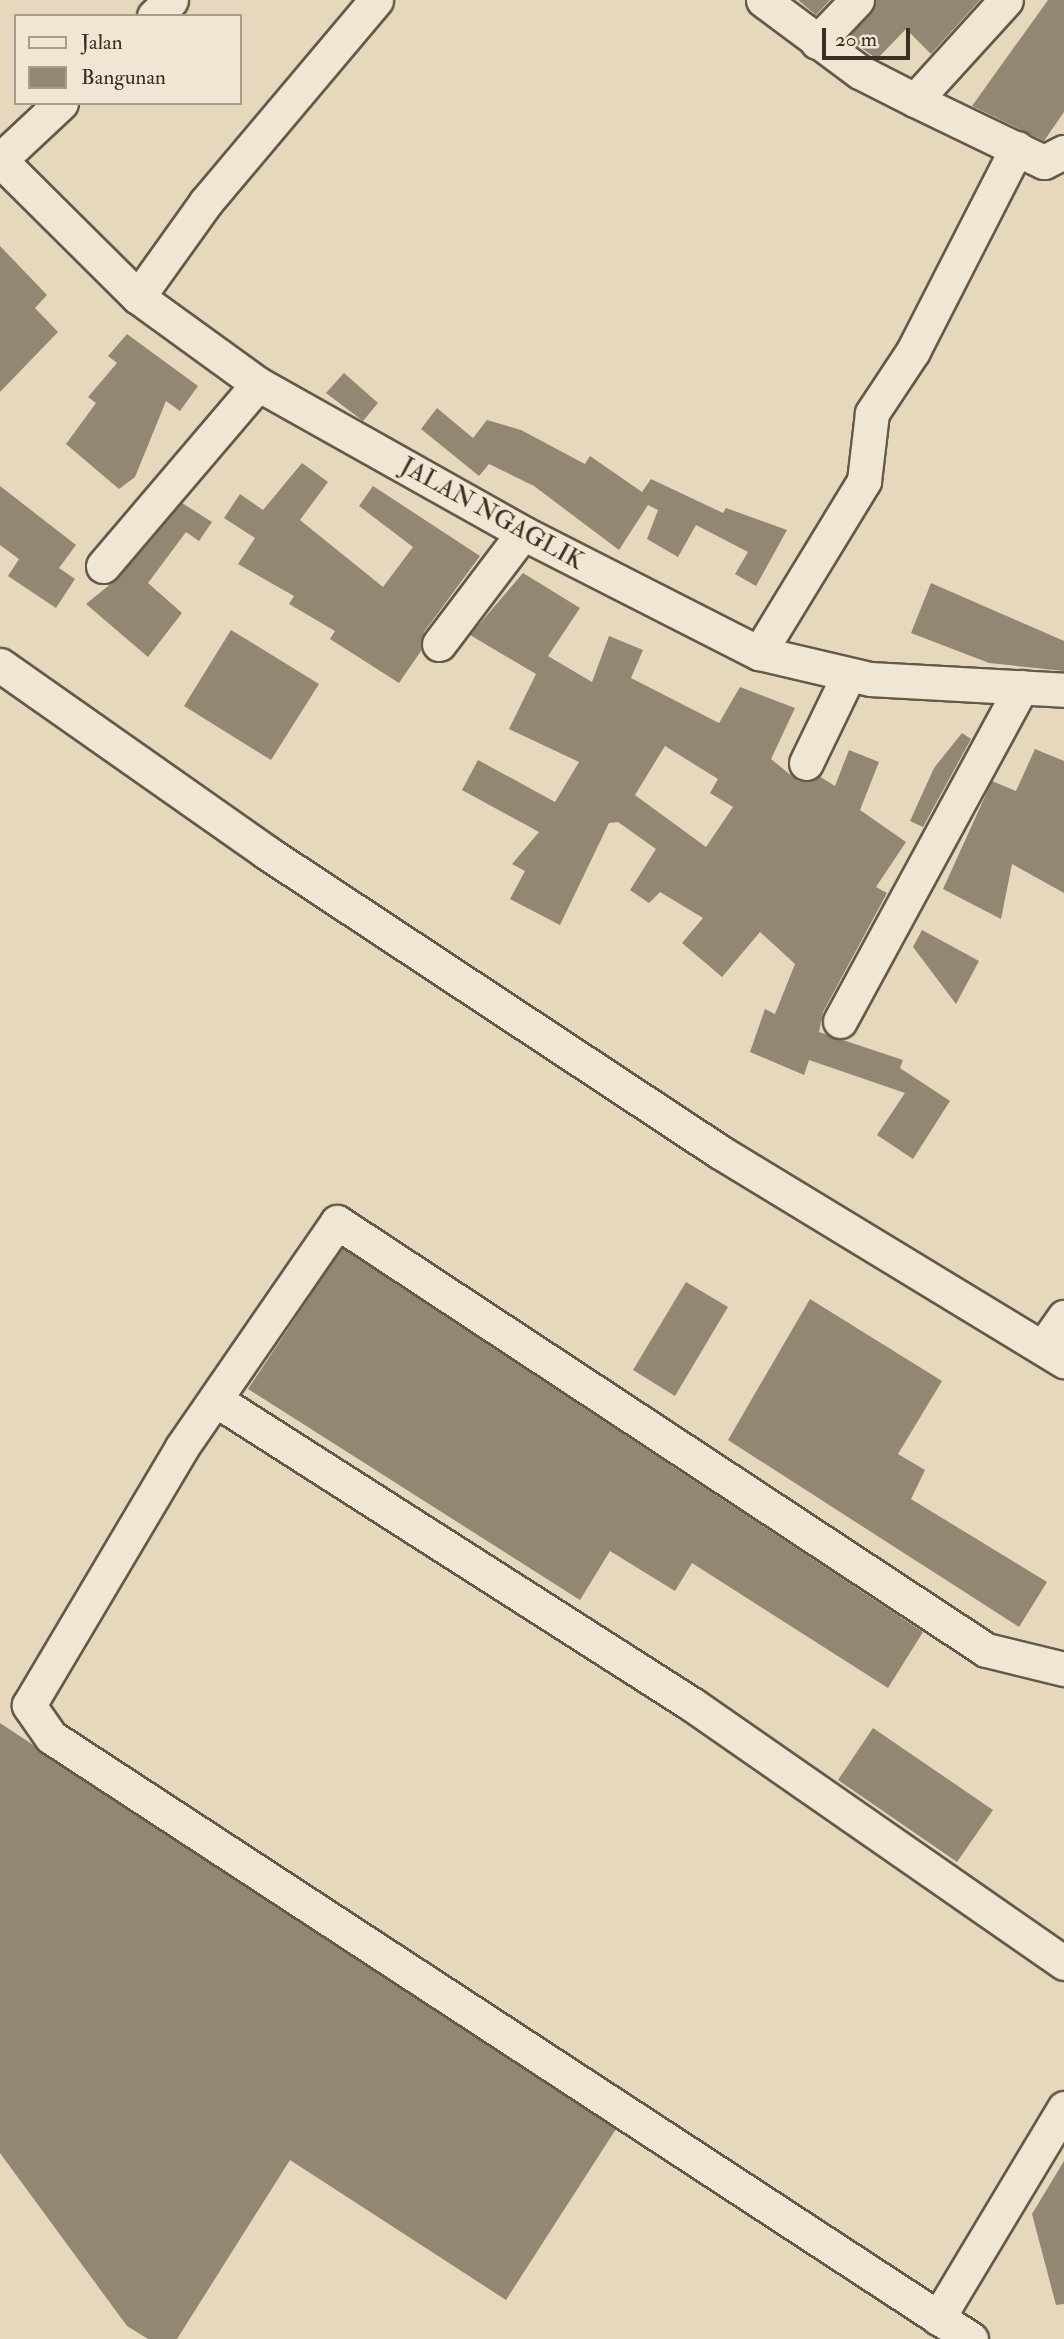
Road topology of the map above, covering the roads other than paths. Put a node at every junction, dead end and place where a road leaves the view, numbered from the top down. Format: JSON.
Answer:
{"nodes":[{"id":1,"x":171,"y":0,"type":"edge"},
{"id":2,"x":376,"y":0,"type":"edge"},
{"id":3,"x":763,"y":0,"type":"edge"},
{"id":4,"x":857,"y":0,"type":"edge"},
{"id":5,"x":1006,"y":0,"type":"edge"},
{"id":6,"x":156,"y":14,"type":"edge"},
{"id":7,"x":817,"y":43,"type":"junction"},
{"id":8,"x":915,"y":100,"type":"junction"},
{"id":9,"x":59,"y":105,"type":"edge"},
{"id":10,"x":1017,"y":148,"type":"junction"},
{"id":11,"x":1064,"y":152,"type":"edge"},
{"id":12,"x":0,"y":160,"type":"edge"},
{"id":13,"x":138,"y":297,"type":"junction"},
{"id":14,"x":258,"y":384,"type":"junction"},
{"id":15,"x":523,"y":533,"type":"junction"},
{"id":16,"x":103,"y":566,"type":"dead end"},
{"id":17,"x":439,"y":644,"type":"dead end"},
{"id":18,"x":759,"y":653,"type":"junction"},
{"id":19,"x":0,"y":665,"type":"edge"},
{"id":20,"x":848,"y":676,"type":"junction"},
{"id":21,"x":1021,"y":687,"type":"junction"},
{"id":22,"x":1064,"y":690,"type":"edge"},
{"id":23,"x":806,"y":763,"type":"dead end"},
{"id":24,"x":840,"y":1021,"type":"dead end"},
{"id":25,"x":1064,"y":1317,"type":"edge"},
{"id":26,"x":1054,"y":1354,"type":"edge"},
{"id":27,"x":216,"y":1400,"type":"junction"},
{"id":28,"x":1064,"y":1669,"type":"edge"},
{"id":29,"x":1064,"y":1963,"type":"edge"},
{"id":30,"x":1064,"y":2108,"type":"edge"},
{"id":31,"x":937,"y":2318,"type":"junction"},
{"id":32,"x":971,"y":2339,"type":"edge"}],
"edges":[{"from":1,"to":6,"type":"street"},
{"from":2,"to":13,"type":"street"},
{"from":3,"to":7,"type":"street"},
{"from":4,"to":7,"type":"street"},
{"from":5,"to":8,"type":"street"},
{"from":7,"to":8,"type":"street"},
{"from":8,"to":10,"type":"street"},
{"from":9,"to":12,"type":"street"},
{"from":10,"to":11,"type":"street"},
{"from":10,"to":18,"type":"street"},
{"from":12,"to":13,"type":"street","name":"JALAN NGAGLIK"},
{"from":13,"to":14,"type":"street","name":"JALAN NGAGLIK"},
{"from":14,"to":15,"type":"street","name":"JALAN NGAGLIK"},
{"from":14,"to":16,"type":"street"},
{"from":15,"to":17,"type":"street"},
{"from":15,"to":18,"type":"street","name":"JALAN NGAGLIK"},
{"from":18,"to":20,"type":"street","name":"JALAN NGAGLIK"},
{"from":19,"to":26,"type":"street"},
{"from":20,"to":21,"type":"street","name":"JALAN NGAGLIK"},
{"from":20,"to":23,"type":"street"},
{"from":21,"to":22,"type":"street","name":"JALAN NGAGLIK"},
{"from":21,"to":24,"type":"street"},
{"from":25,"to":26,"type":"street"},
{"from":27,"to":28,"type":"street"},
{"from":27,"to":29,"type":"street"},
{"from":27,"to":31,"type":"street"},
{"from":30,"to":31,"type":"street"},
{"from":31,"to":32,"type":"street"}]}
